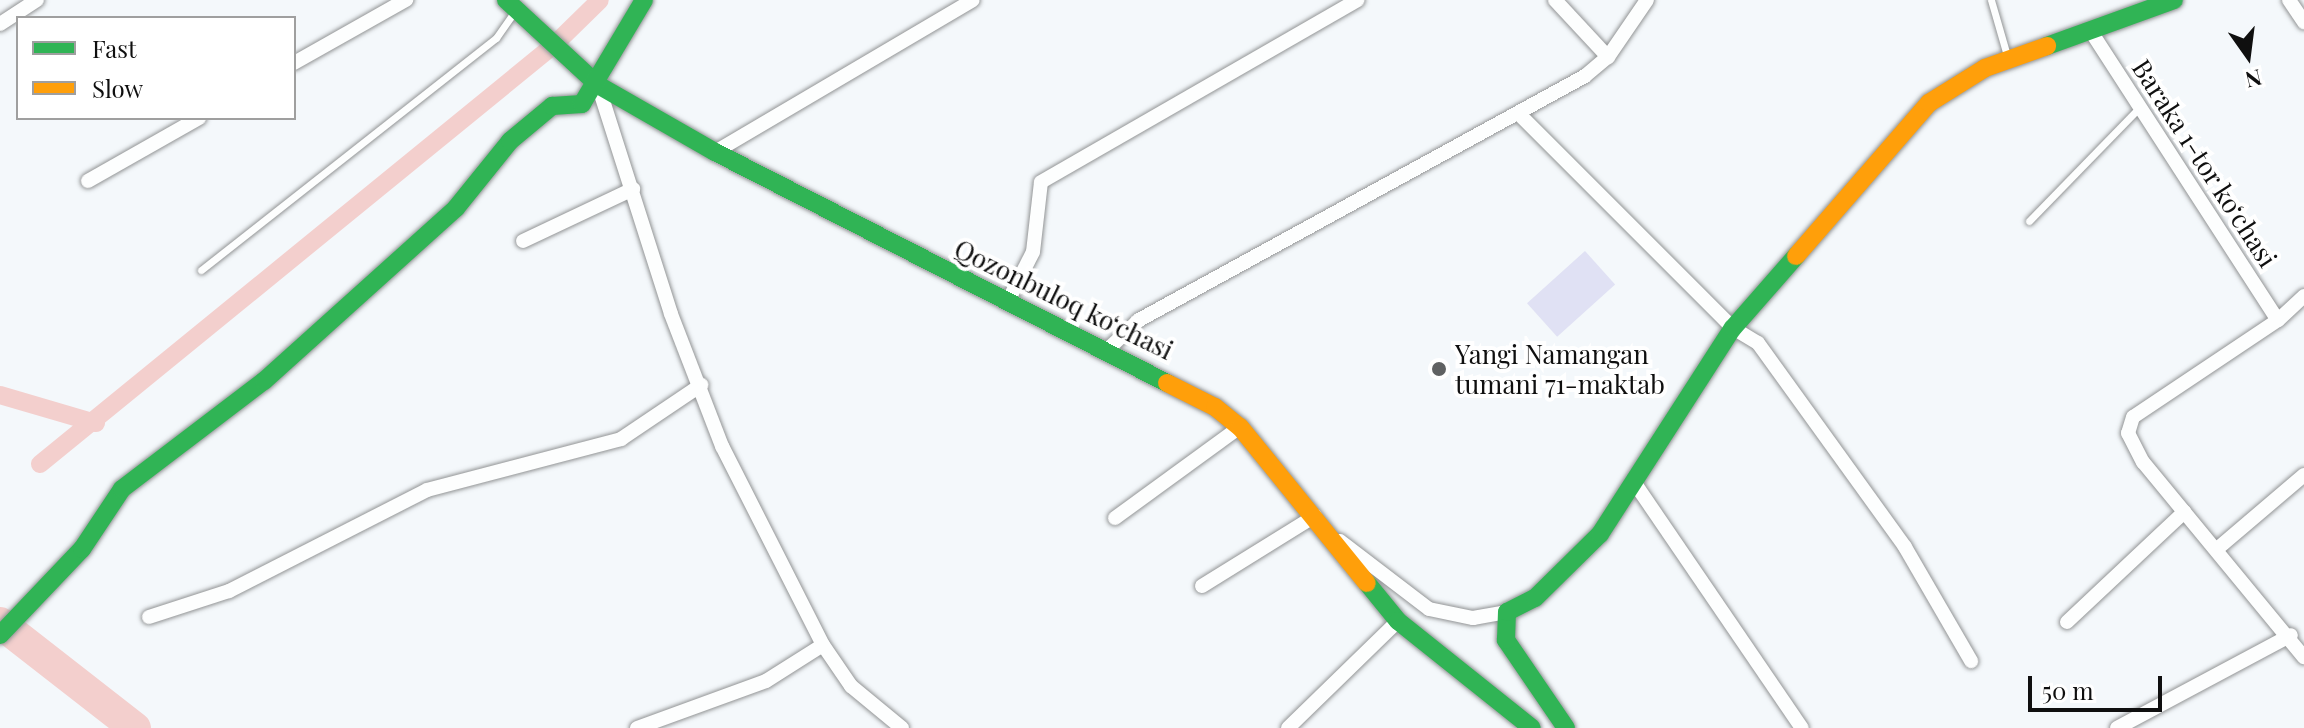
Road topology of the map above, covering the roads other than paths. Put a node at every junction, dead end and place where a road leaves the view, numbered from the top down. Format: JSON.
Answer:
{"nodes":[{"id":1,"x":37,"y":0,"type":"edge"},
{"id":2,"x":406,"y":0,"type":"edge"},
{"id":3,"x":644,"y":0,"type":"edge"},
{"id":4,"x":973,"y":0,"type":"edge"},
{"id":5,"x":1357,"y":0,"type":"edge"},
{"id":6,"x":1555,"y":0,"type":"edge"},
{"id":7,"x":1647,"y":0,"type":"edge"},
{"id":8,"x":1991,"y":0,"type":"edge"},
{"id":9,"x":2174,"y":0,"type":"edge"},
{"id":10,"x":2289,"y":0,"type":"edge"},
{"id":11,"x":517,"y":4,"type":"edge"},
{"id":12,"x":2304,"y":22,"type":"edge"},
{"id":13,"x":0,"y":24,"type":"edge"},
{"id":14,"x":2092,"y":33,"type":"junction"},
{"id":15,"x":1608,"y":57,"type":"junction"},
{"id":16,"x":2008,"y":60,"type":"junction"},
{"id":17,"x":296,"y":62,"type":"edge"},
{"id":18,"x":598,"y":85,"type":"junction"},
{"id":19,"x":2141,"y":107,"type":"junction"},
{"id":20,"x":1518,"y":113,"type":"junction"},
{"id":21,"x":195,"y":120,"type":"edge"},
{"id":22,"x":715,"y":152,"type":"junction"},
{"id":23,"x":88,"y":181,"type":"dead end"},
{"id":24,"x":633,"y":189,"type":"junction"},
{"id":25,"x":2029,"y":221,"type":"dead end"},
{"id":26,"x":523,"y":241,"type":"dead end"},
{"id":27,"x":201,"y":270,"type":"dead end"},
{"id":28,"x":2304,"y":296,"type":"edge"},
{"id":29,"x":1008,"y":301,"type":"junction"},
{"id":30,"x":2278,"y":320,"type":"junction"},
{"id":31,"x":1733,"y":328,"type":"junction"},
{"id":32,"x":1108,"y":349,"type":"junction"},
{"id":33,"x":701,"y":385,"type":"junction"},
{"id":34,"x":1240,"y":427,"type":"junction"},
{"id":35,"x":2304,"y":475,"type":"edge"},
{"id":36,"x":1636,"y":485,"type":"junction"},
{"id":37,"x":2184,"y":512,"type":"junction"},
{"id":38,"x":1315,"y":516,"type":"junction"},
{"id":39,"x":1115,"y":518,"type":"dead end"},
{"id":40,"x":1328,"y":533,"type":"junction"},
{"id":41,"x":2217,"y":549,"type":"junction"},
{"id":42,"x":1202,"y":586,"type":"dead end"},
{"id":43,"x":1507,"y":612,"type":"junction"},
{"id":44,"x":149,"y":617,"type":"dead end"},
{"id":45,"x":1398,"y":621,"type":"junction"},
{"id":46,"x":2067,"y":622,"type":"dead end"},
{"id":47,"x":0,"y":635,"type":"edge"},
{"id":48,"x":2291,"y":635,"type":"junction"},
{"id":49,"x":823,"y":645,"type":"junction"},
{"id":50,"x":2304,"y":657,"type":"edge"},
{"id":51,"x":1971,"y":661,"type":"dead end"},
{"id":52,"x":637,"y":728,"type":"edge"},
{"id":53,"x":902,"y":728,"type":"edge"},
{"id":54,"x":1288,"y":728,"type":"edge"},
{"id":55,"x":1532,"y":728,"type":"edge"},
{"id":56,"x":1566,"y":728,"type":"edge"},
{"id":57,"x":1802,"y":728,"type":"edge"},
{"id":58,"x":2117,"y":728,"type":"edge"}],
"edges":[{"from":1,"to":13,"type":"street"},
{"from":2,"to":17,"type":"street"},
{"from":3,"to":18,"type":"street"},
{"from":4,"to":22,"type":"street"},
{"from":5,"to":29,"type":"street"},
{"from":6,"to":15,"type":"street"},
{"from":7,"to":15,"type":"street"},
{"from":8,"to":16,"type":"lane"},
{"from":9,"to":14,"type":"street"},
{"from":10,"to":12,"type":"street"},
{"from":11,"to":18,"type":"street","name":"Qozonbuloq koʻchasi"},
{"from":11,"to":27,"type":"lane"},
{"from":14,"to":16,"type":"street"},
{"from":14,"to":19,"type":"street","name":"Baraka 1-tor koʻchasi"},
{"from":15,"to":20,"type":"street"},
{"from":16,"to":31,"type":"street"},
{"from":18,"to":22,"type":"street","name":"Qozonbuloq koʻchasi"},
{"from":18,"to":24,"type":"street"},
{"from":18,"to":47,"type":"street"},
{"from":19,"to":25,"type":"lane"},
{"from":19,"to":30,"type":"street","name":"Baraka 1-tor koʻchasi"},
{"from":20,"to":31,"type":"street"},
{"from":20,"to":32,"type":"street"},
{"from":21,"to":23,"type":"street"},
{"from":22,"to":29,"type":"street","name":"Qozonbuloq koʻchasi"},
{"from":24,"to":26,"type":"street"},
{"from":24,"to":33,"type":"street"},
{"from":28,"to":30,"type":"street"},
{"from":29,"to":32,"type":"street","name":"Qozonbuloq koʻchasi"},
{"from":30,"to":37,"type":"street"},
{"from":31,"to":36,"type":"street"},
{"from":31,"to":51,"type":"street"},
{"from":32,"to":34,"type":"street","name":"Qozonbuloq koʻchasi"},
{"from":33,"to":44,"type":"street"},
{"from":33,"to":49,"type":"street"},
{"from":34,"to":38,"type":"street","name":"Qozonbuloq koʻchasi"},
{"from":34,"to":39,"type":"street"},
{"from":35,"to":41,"type":"street"},
{"from":36,"to":43,"type":"street"},
{"from":36,"to":57,"type":"street"},
{"from":37,"to":41,"type":"street"},
{"from":37,"to":46,"type":"street"},
{"from":38,"to":40,"type":"street","name":"Qozonbuloq koʻchasi"},
{"from":38,"to":42,"type":"street"},
{"from":40,"to":43,"type":"street"},
{"from":40,"to":45,"type":"street","name":"Qozonbuloq koʻchasi"},
{"from":41,"to":48,"type":"street"},
{"from":43,"to":56,"type":"street"},
{"from":45,"to":54,"type":"street"},
{"from":45,"to":55,"type":"street","name":"Qozonbuloq koʻchasi"},
{"from":48,"to":50,"type":"street"},
{"from":48,"to":58,"type":"street"},
{"from":49,"to":52,"type":"street"},
{"from":49,"to":53,"type":"street"}]}
